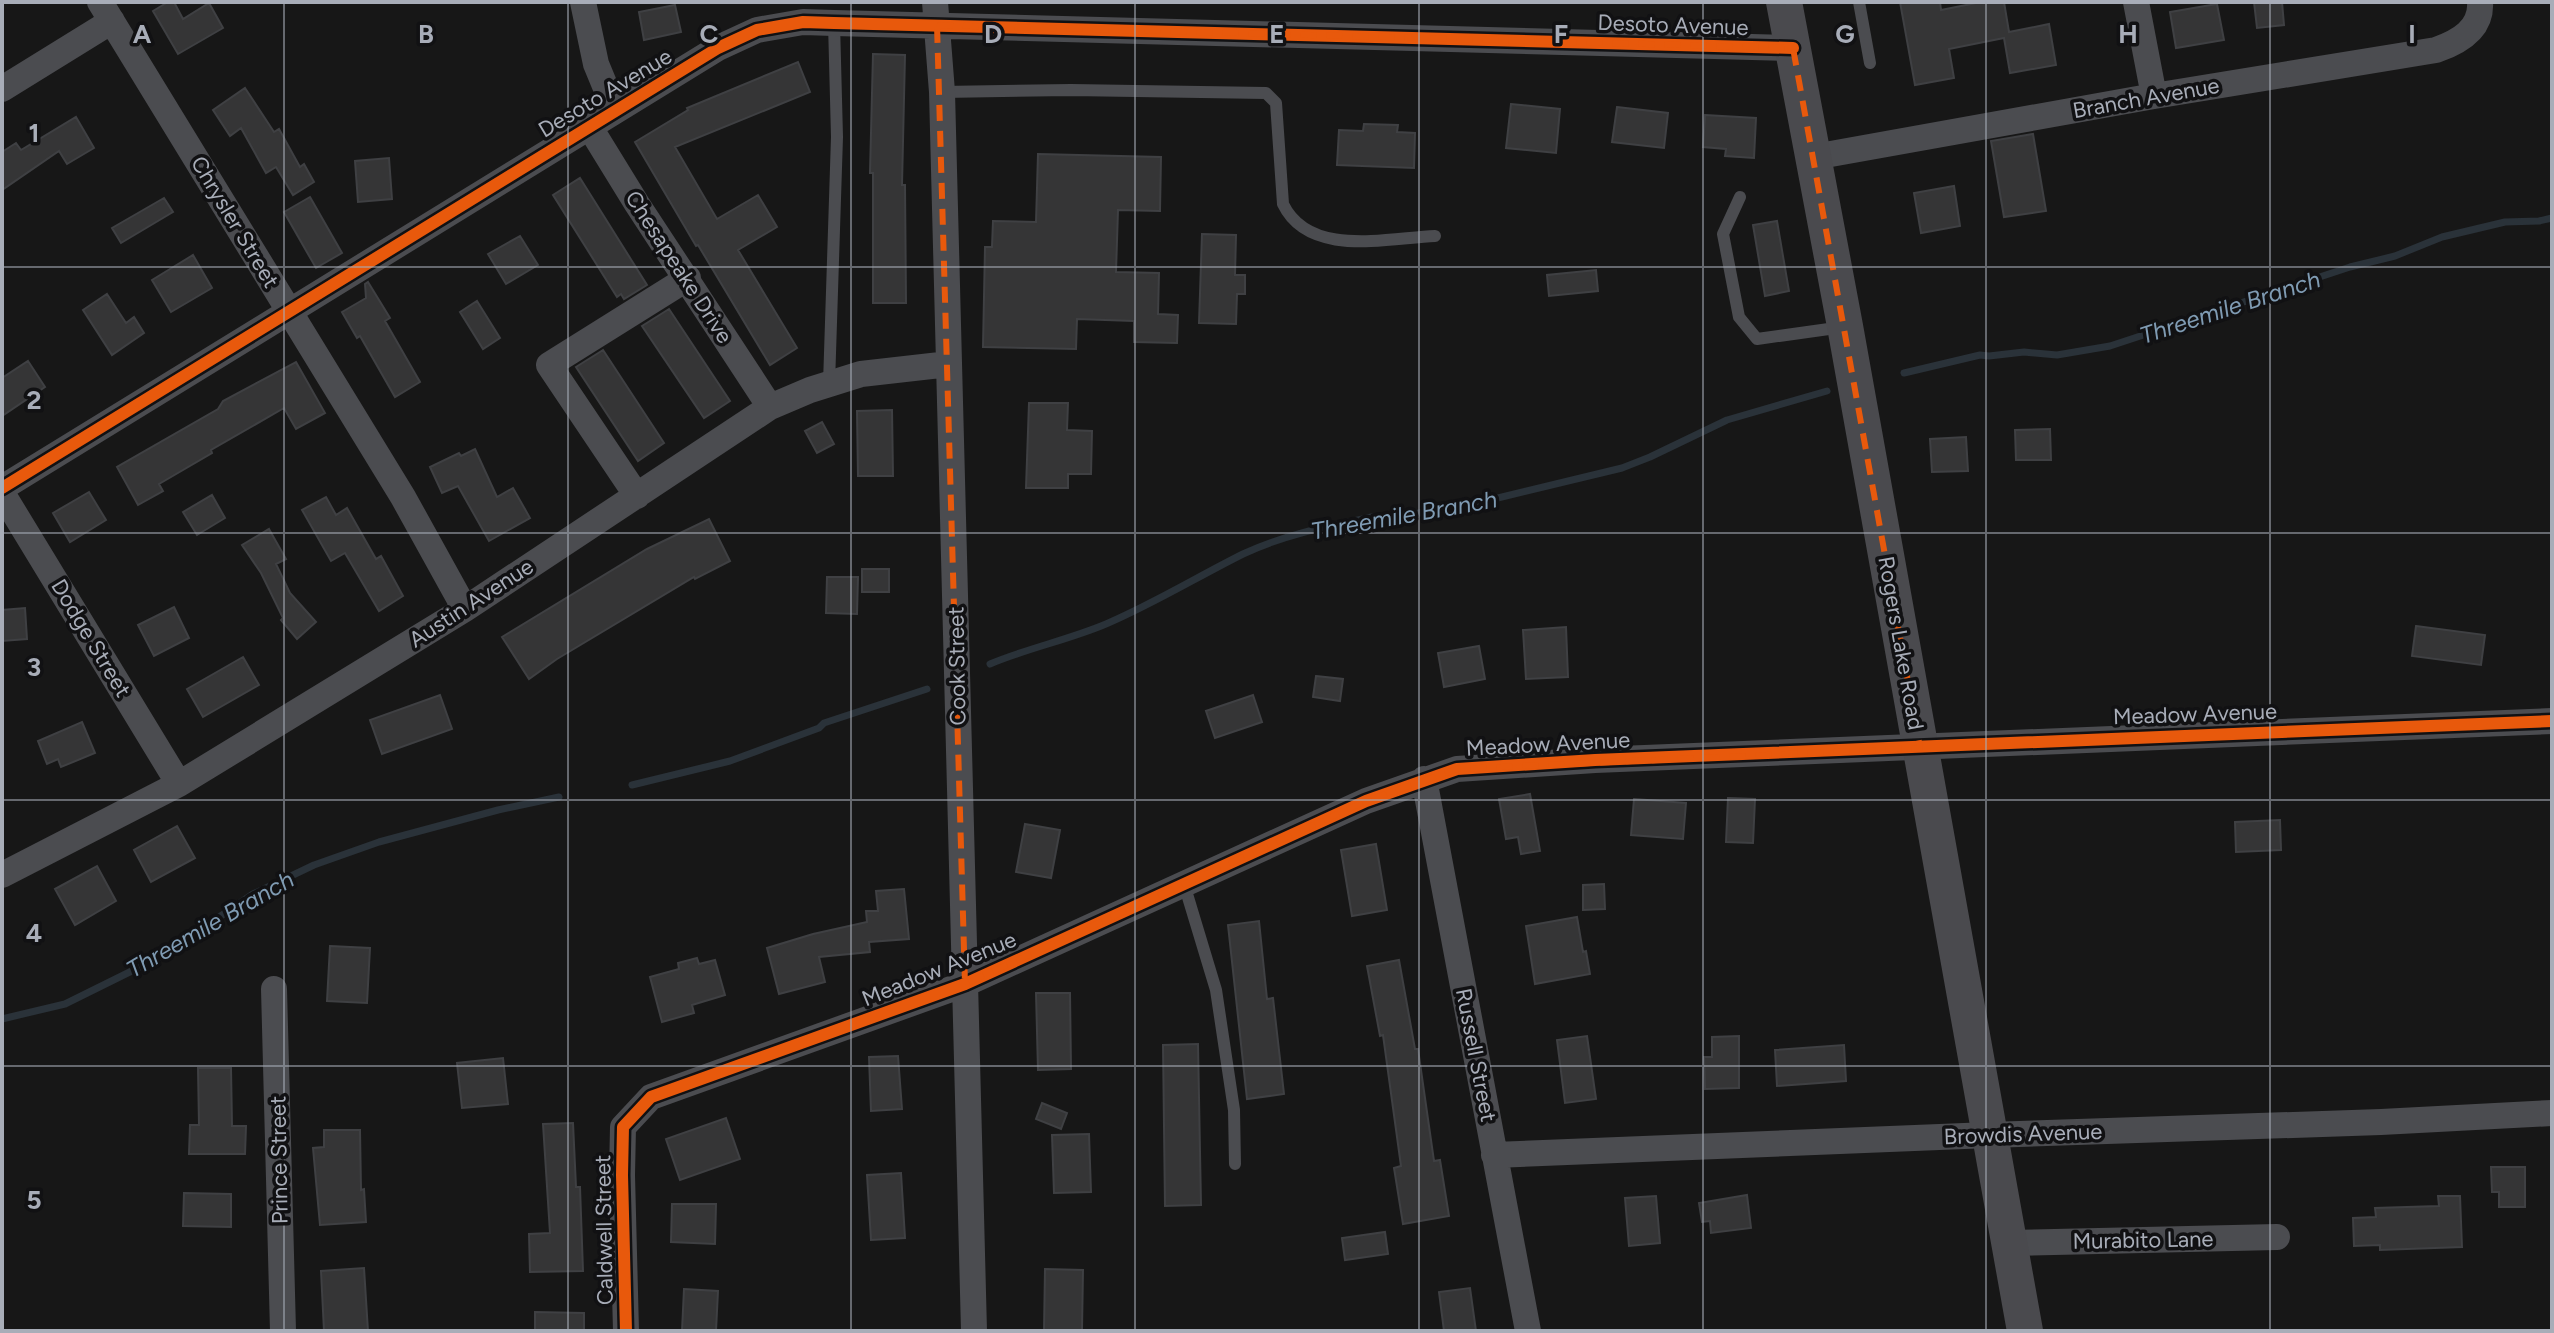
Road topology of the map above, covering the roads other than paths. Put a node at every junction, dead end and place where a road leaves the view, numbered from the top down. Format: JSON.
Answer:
{"nodes":[{"id":1,"x":583,"y":2,"type":"edge"},
{"id":2,"x":1784,"y":2,"type":"edge"},
{"id":3,"x":1859,"y":2,"type":"edge"},
{"id":4,"x":2136,"y":2,"type":"edge"},
{"id":5,"x":2480,"y":2,"type":"edge"},
{"id":6,"x":106,"y":11,"type":"edge"},
{"id":7,"x":936,"y":14,"type":"edge"},
{"id":8,"x":834,"y":23,"type":"junction"},
{"id":9,"x":1793,"y":48,"type":"junction"},
{"id":10,"x":1870,"y":63,"type":"dead end"},
{"id":11,"x":2,"y":89,"type":"edge"},
{"id":12,"x":942,"y":92,"type":"junction"},
{"id":13,"x":2154,"y":96,"type":"junction"},
{"id":14,"x":615,"y":110,"type":"junction"},
{"id":15,"x":589,"y":126,"type":"junction"},
{"id":16,"x":1814,"y":157,"type":"junction"},
{"id":17,"x":1740,"y":197,"type":"dead end"},
{"id":18,"x":1435,"y":236,"type":"dead end"},
{"id":19,"x":688,"y":278,"type":"junction"},
{"id":20,"x":289,"y":311,"type":"junction"},
{"id":21,"x":1845,"y":326,"type":"junction"},
{"id":22,"x":949,"y":364,"type":"junction"},
{"id":23,"x":829,"y":384,"type":"junction"},
{"id":24,"x":770,"y":407,"type":"junction"},
{"id":25,"x":2,"y":490,"type":"edge"},
{"id":26,"x":637,"y":496,"type":"junction"},
{"id":27,"x":465,"y":609,"type":"junction"},
{"id":28,"x":2552,"y":721,"type":"edge"},
{"id":29,"x":1920,"y":748,"type":"junction"},
{"id":30,"x":1424,"y":779,"type":"junction"},
{"id":31,"x":179,"y":784,"type":"junction"},
{"id":32,"x":2,"y":875,"type":"edge"},
{"id":33,"x":1184,"y":884,"type":"junction"},
{"id":34,"x":965,"y":984,"type":"junction"},
{"id":35,"x":274,"y":989,"type":"dead end"},
{"id":36,"x":2552,"y":1113,"type":"edge"},
{"id":37,"x":623,"y":1127,"type":"joint"},
{"id":38,"x":1989,"y":1135,"type":"junction"},
{"id":39,"x":1494,"y":1155,"type":"junction"},
{"id":40,"x":1235,"y":1164,"type":"dead end"},
{"id":41,"x":2277,"y":1237,"type":"dead end"},
{"id":42,"x":2008,"y":1243,"type":"junction"},
{"id":43,"x":283,"y":1331,"type":"edge"},
{"id":44,"x":626,"y":1331,"type":"edge"},
{"id":45,"x":974,"y":1331,"type":"edge"},
{"id":46,"x":1528,"y":1331,"type":"edge"},
{"id":47,"x":2025,"y":1331,"type":"edge"}],
"edges":[{"from":1,"to":14,"type":"street"},
{"from":2,"to":9,"type":"main road","name":"Rogers Lake Road"},
{"from":3,"to":10,"type":"lane"},
{"from":4,"to":13,"type":"street"},
{"from":5,"to":13,"type":"street","name":"Branch Avenue"},
{"from":6,"to":11,"type":"street"},
{"from":6,"to":20,"type":"street","name":"Chrysler Street"},
{"from":7,"to":8,"type":"street","name":"Desoto Avenue"},
{"from":7,"to":9,"type":"street","name":"Desoto Avenue"},
{"from":7,"to":12,"type":"street","name":"Cook Street"},
{"from":8,"to":14,"type":"street","name":"Desoto Avenue"},
{"from":8,"to":23,"type":"lane"},
{"from":9,"to":16,"type":"main road","name":"Rogers Lake Road"},
{"from":12,"to":18,"type":"lane"},
{"from":12,"to":22,"type":"street","name":"Cook Street"},
{"from":13,"to":16,"type":"street","name":"Branch Avenue"},
{"from":14,"to":15,"type":"street","name":"Desoto Avenue"},
{"from":15,"to":19,"type":"street","name":"Chesapeake Drive"},
{"from":15,"to":20,"type":"street","name":"Desoto Avenue"},
{"from":16,"to":21,"type":"main road","name":"Rogers Lake Road"},
{"from":17,"to":21,"type":"lane"},
{"from":19,"to":24,"type":"street","name":"Chesapeake Drive"},
{"from":19,"to":26,"type":"street"},
{"from":20,"to":25,"type":"street","name":"Desoto Avenue"},
{"from":20,"to":27,"type":"street","name":"Chrysler Street"},
{"from":21,"to":29,"type":"main road","name":"Rogers Lake Road"},
{"from":22,"to":23,"type":"street","name":"Austin Avenue"},
{"from":22,"to":34,"type":"street","name":"Cook Street"},
{"from":23,"to":24,"type":"street","name":"Austin Avenue"},
{"from":24,"to":26,"type":"street","name":"Austin Avenue"},
{"from":25,"to":31,"type":"street","name":"Dodge Street"},
{"from":26,"to":27,"type":"street","name":"Austin Avenue"},
{"from":27,"to":31,"type":"street","name":"Austin Avenue"},
{"from":28,"to":29,"type":"street","name":"Meadow Avenue"},
{"from":29,"to":30,"type":"street","name":"Meadow Avenue"},
{"from":29,"to":38,"type":"main road","name":"Rogers Lake Road"},
{"from":30,"to":33,"type":"street","name":"Meadow Avenue"},
{"from":30,"to":39,"type":"street","name":"Russell Street"},
{"from":31,"to":32,"type":"street","name":"Austin Avenue"},
{"from":33,"to":34,"type":"street","name":"Meadow Avenue"},
{"from":33,"to":40,"type":"lane"},
{"from":34,"to":37,"type":"street","name":"Meadow Avenue"},
{"from":34,"to":45,"type":"street","name":"Cook Street"},
{"from":35,"to":43,"type":"street","name":"Prince Street"},
{"from":36,"to":38,"type":"street","name":"Browdis Avenue"},
{"from":37,"to":44,"type":"street","name":"Caldwell Street"},
{"from":38,"to":39,"type":"street","name":"Browdis Avenue"},
{"from":38,"to":42,"type":"main road","name":"Rogers Lake Road"},
{"from":39,"to":46,"type":"street","name":"Russell Street"},
{"from":41,"to":42,"type":"street","name":"Murabito Lane"},
{"from":42,"to":47,"type":"main road","name":"Rogers Lake Road"}]}
